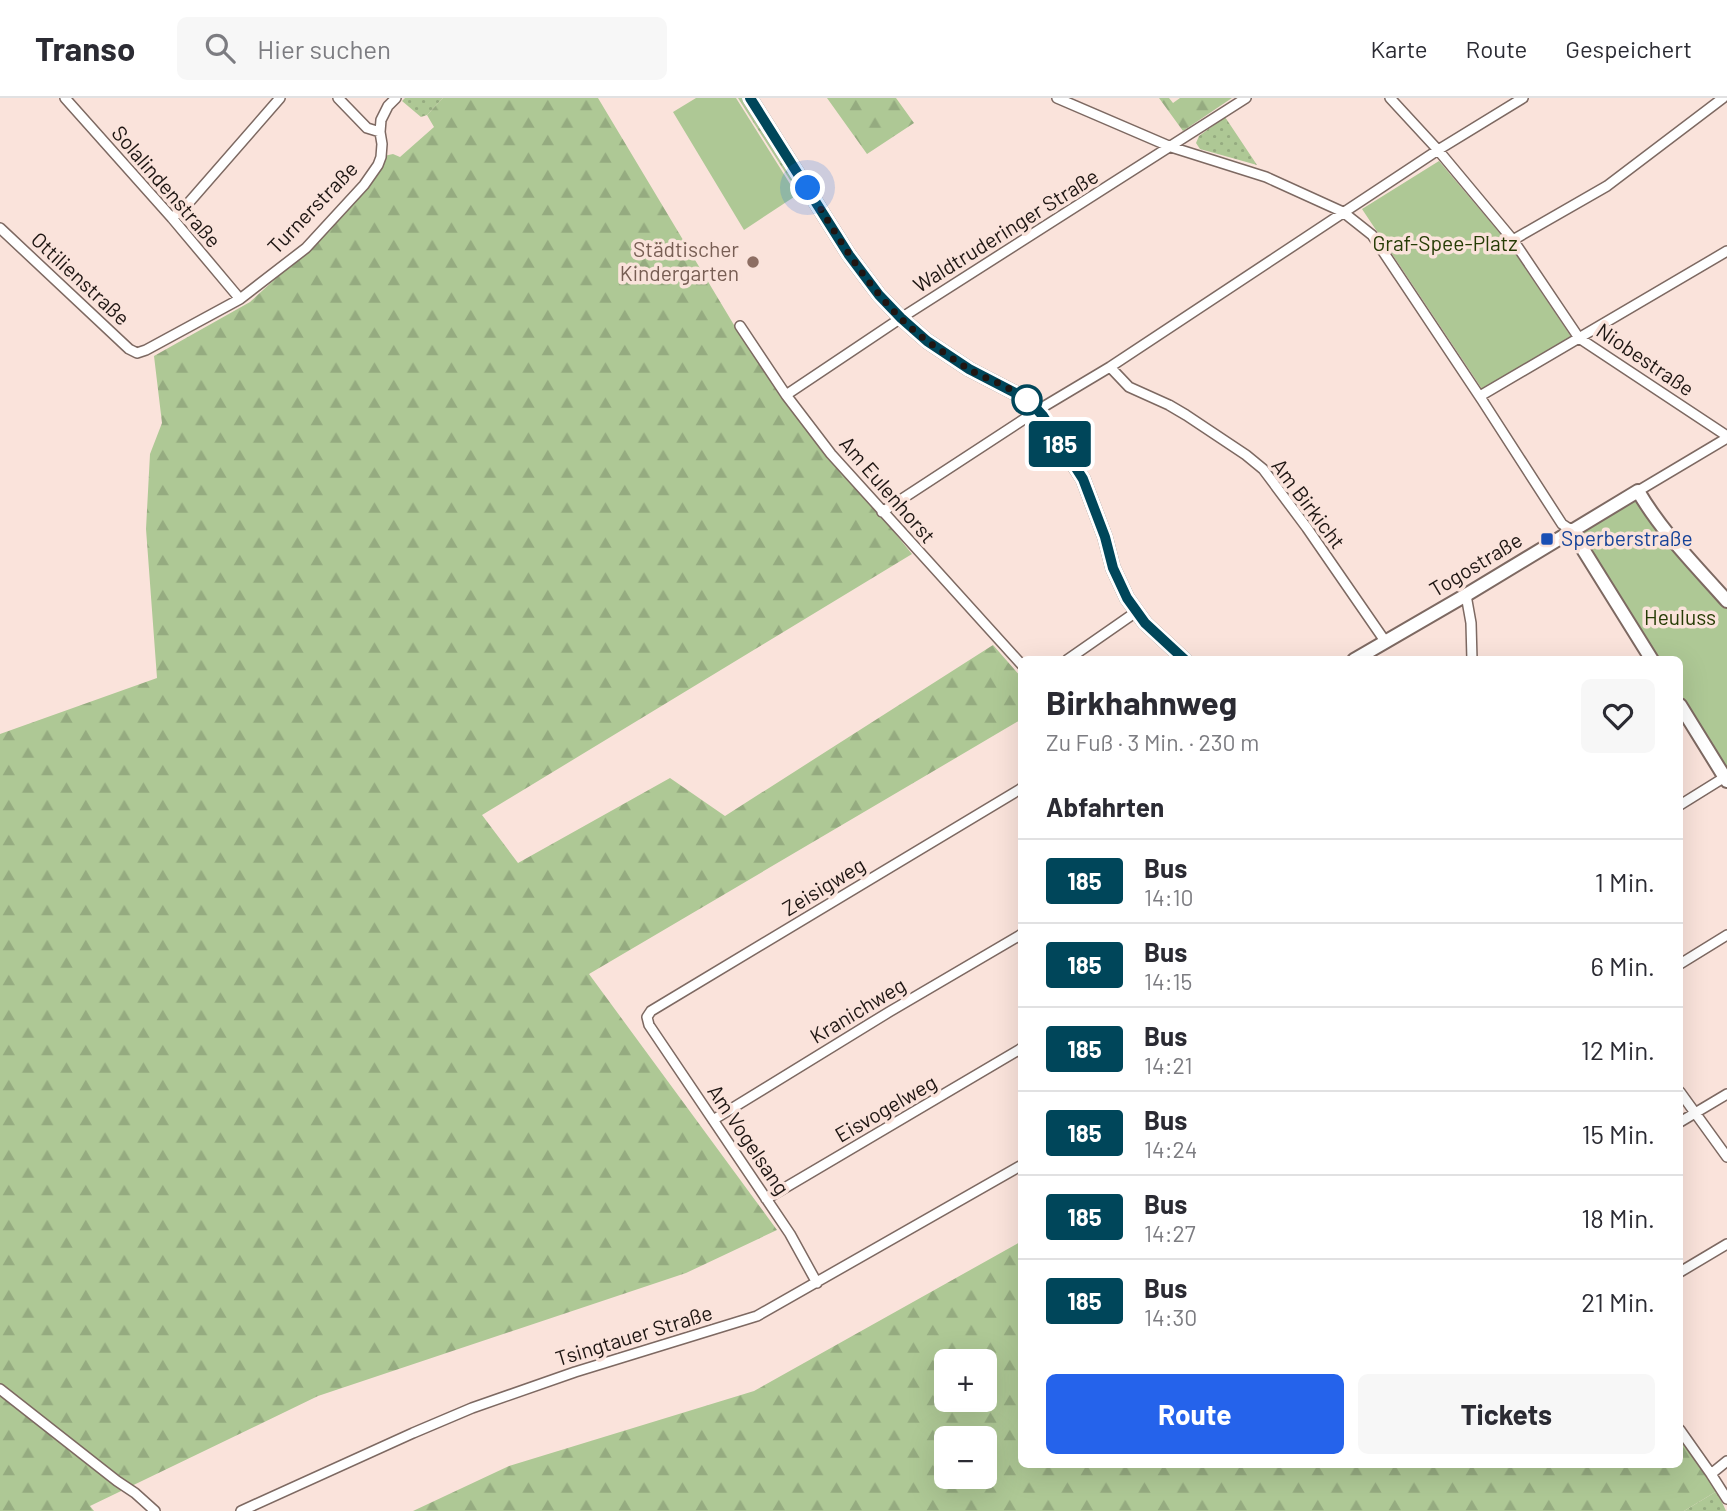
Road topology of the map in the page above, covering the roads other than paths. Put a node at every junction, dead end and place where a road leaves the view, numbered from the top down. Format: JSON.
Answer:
{"nodes":[{"id":1,"x":65,"y":98,"type":"edge"},
{"id":2,"x":280,"y":98,"type":"edge"},
{"id":3,"x":338,"y":98,"type":"edge"},
{"id":4,"x":396,"y":98,"type":"edge"},
{"id":5,"x":750,"y":98,"type":"edge"},
{"id":6,"x":1057,"y":98,"type":"edge"},
{"id":7,"x":1246,"y":98,"type":"edge"},
{"id":8,"x":1390,"y":98,"type":"edge"},
{"id":9,"x":1523,"y":98,"type":"edge"},
{"id":10,"x":1723,"y":98,"type":"edge"},
{"id":11,"x":380,"y":132,"type":"junction"},
{"id":12,"x":1171,"y":148,"type":"junction"},
{"id":13,"x":1438,"y":150,"type":"junction"},
{"id":14,"x":1343,"y":212,"type":"junction"},
{"id":15,"x":172,"y":218,"type":"junction"},
{"id":16,"x":0,"y":228,"type":"edge"},
{"id":17,"x":1513,"y":240,"type":"junction"},
{"id":18,"x":1727,"y":251,"type":"edge"},
{"id":19,"x":240,"y":299,"type":"junction"},
{"id":20,"x":901,"y":318,"type":"junction"},
{"id":21,"x":740,"y":326,"type":"dead end"},
{"id":22,"x":1579,"y":338,"type":"junction"},
{"id":23,"x":137,"y":353,"type":"joint"},
{"id":24,"x":1110,"y":367,"type":"junction"},
{"id":25,"x":786,"y":395,"type":"junction"},
{"id":26,"x":1480,"y":397,"type":"junction"},
{"id":27,"x":1038,"y":410,"type":"junction"},
{"id":28,"x":1727,"y":437,"type":"edge"},
{"id":29,"x":1638,"y":491,"type":"junction"},
{"id":30,"x":882,"y":512,"type":"junction"},
{"id":31,"x":1571,"y":530,"type":"junction"},
{"id":32,"x":1466,"y":595,"type":"junction"},
{"id":33,"x":1727,"y":601,"type":"edge"},
{"id":34,"x":1136,"y":612,"type":"junction"},
{"id":35,"x":1385,"y":641,"type":"junction"},
{"id":36,"x":1073,"y":656,"type":"edge"},
{"id":37,"x":1181,"y":656,"type":"edge"},
{"id":38,"x":1361,"y":656,"type":"edge"},
{"id":39,"x":1472,"y":656,"type":"edge"},
{"id":40,"x":1650,"y":656,"type":"edge"},
{"id":41,"x":1018,"y":661,"type":"edge"},
{"id":42,"x":1683,"y":710,"type":"edge"},
{"id":43,"x":1726,"y":778,"type":"edge"},
{"id":44,"x":1018,"y":790,"type":"edge"},
{"id":45,"x":1683,"y":802,"type":"edge"},
{"id":46,"x":1727,"y":935,"type":"edge"},
{"id":47,"x":1018,"y":936,"type":"edge"},
{"id":48,"x":1683,"y":962,"type":"edge"},
{"id":49,"x":647,"y":1017,"type":"joint"},
{"id":50,"x":1018,"y":1050,"type":"edge"},
{"id":51,"x":1727,"y":1094,"type":"edge"},
{"id":52,"x":1683,"y":1096,"type":"edge"},
{"id":53,"x":1696,"y":1113,"type":"junction"},
{"id":54,"x":713,"y":1120,"type":"junction"},
{"id":55,"x":1683,"y":1120,"type":"edge"},
{"id":56,"x":1727,"y":1157,"type":"edge"},
{"id":57,"x":1018,"y":1167,"type":"edge"},
{"id":58,"x":766,"y":1199,"type":"junction"},
{"id":59,"x":1727,"y":1244,"type":"edge"},
{"id":60,"x":1683,"y":1270,"type":"edge"},
{"id":61,"x":817,"y":1283,"type":"junction"},
{"id":62,"x":0,"y":1389,"type":"edge"},
{"id":63,"x":1683,"y":1434,"type":"edge"},
{"id":64,"x":1727,"y":1461,"type":"edge"},
{"id":65,"x":1712,"y":1474,"type":"junction"},
{"id":66,"x":1727,"y":1499,"type":"edge"},
{"id":67,"x":155,"y":1511,"type":"edge"},
{"id":68,"x":241,"y":1511,"type":"edge"}],
"edges":[{"from":1,"to":15,"type":"street","name":"Solalindenstraße"},
{"from":2,"to":15,"type":"street"},
{"from":3,"to":11,"type":"street"},
{"from":4,"to":11,"type":"street","name":"Turnerstraße"},
{"from":5,"to":20,"type":"street"},
{"from":6,"to":12,"type":"street"},
{"from":7,"to":12,"type":"street","name":"Waldtruderinger Straße"},
{"from":8,"to":13,"type":"street"},
{"from":9,"to":13,"type":"street"},
{"from":10,"to":17,"type":"street"},
{"from":11,"to":19,"type":"street","name":"Turnerstraße"},
{"from":12,"to":14,"type":"street"},
{"from":12,"to":20,"type":"street","name":"Waldtruderinger Straße"},
{"from":13,"to":14,"type":"street"},
{"from":13,"to":17,"type":"street"},
{"from":14,"to":24,"type":"street"},
{"from":14,"to":26,"type":"street"},
{"from":15,"to":19,"type":"street","name":"Solalindenstraße"},
{"from":16,"to":23,"type":"street","name":"Ottilienstraße"},
{"from":17,"to":22,"type":"street"},
{"from":18,"to":22,"type":"street"},
{"from":19,"to":23,"type":"street","name":"Turnerstraße"},
{"from":20,"to":25,"type":"street","name":"Waldtruderinger Straße"},
{"from":20,"to":27,"type":"street"},
{"from":21,"to":25,"type":"street","name":"Am Eulenhorst"},
{"from":22,"to":26,"type":"street"},
{"from":22,"to":28,"type":"street","name":"Niobestraße"},
{"from":24,"to":27,"type":"street"},
{"from":24,"to":35,"type":"street","name":"Am Birkicht"},
{"from":25,"to":30,"type":"street","name":"Am Eulenhorst"},
{"from":26,"to":31,"type":"street"},
{"from":27,"to":30,"type":"street"},
{"from":27,"to":34,"type":"street"},
{"from":28,"to":29,"type":"street","name":"Togostraße"},
{"from":29,"to":31,"type":"street","name":"Togostraße"},
{"from":29,"to":33,"type":"street"},
{"from":30,"to":41,"type":"street","name":"Am Eulenhorst"},
{"from":31,"to":32,"type":"street","name":"Togostraße"},
{"from":31,"to":40,"type":"street"},
{"from":32,"to":35,"type":"street","name":"Togostraße"},
{"from":32,"to":39,"type":"street"},
{"from":34,"to":36,"type":"street"},
{"from":34,"to":37,"type":"street"},
{"from":35,"to":38,"type":"street","name":"Togostraße"},
{"from":42,"to":43,"type":"street"},
{"from":43,"to":45,"type":"street"},
{"from":44,"to":49,"type":"street","name":"Zeisigweg"},
{"from":46,"to":48,"type":"street"},
{"from":47,"to":54,"type":"street","name":"Kranichweg"},
{"from":49,"to":54,"type":"street","name":"Am Vogelsang"},
{"from":50,"to":58,"type":"street","name":"Eisvogelweg"},
{"from":51,"to":53,"type":"street"},
{"from":52,"to":53,"type":"street"},
{"from":53,"to":55,"type":"street"},
{"from":53,"to":56,"type":"street"},
{"from":54,"to":58,"type":"street","name":"Am Vogelsang"},
{"from":57,"to":61,"type":"street","name":"Tsingtauer Straße"},
{"from":58,"to":61,"type":"street","name":"Am Vogelsang"},
{"from":59,"to":60,"type":"street"},
{"from":61,"to":68,"type":"street","name":"Tsingtauer Straße"},
{"from":62,"to":67,"type":"street"},
{"from":63,"to":65,"type":"street"},
{"from":64,"to":65,"type":"street"},
{"from":65,"to":66,"type":"street"}]}
